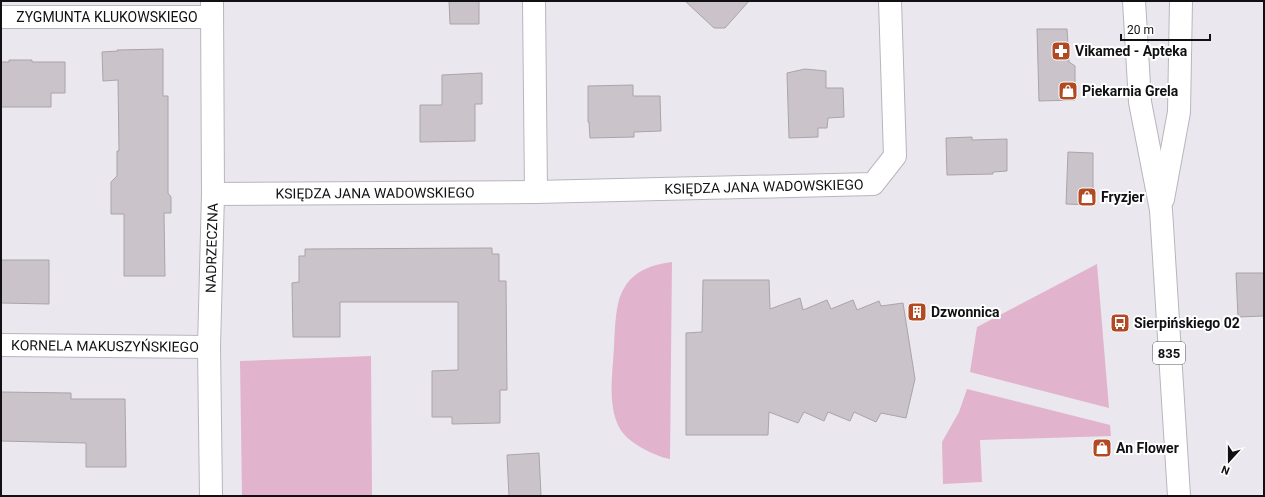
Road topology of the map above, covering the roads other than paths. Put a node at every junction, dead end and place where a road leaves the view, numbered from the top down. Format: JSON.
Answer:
{"nodes":[{"id":1,"x":534,"y":1,"type":"edge"},
{"id":2,"x":890,"y":1,"type":"edge"},
{"id":3,"x":1134,"y":1,"type":"edge"},
{"id":4,"x":1181,"y":1,"type":"edge"},
{"id":5,"x":212,"y":9,"type":"edge"},
{"id":6,"x":1,"y":17,"type":"edge"},
{"id":7,"x":536,"y":192,"type":"junction"},
{"id":8,"x":213,"y":194,"type":"junction"},
{"id":9,"x":1161,"y":210,"type":"junction"},
{"id":10,"x":1,"y":345,"type":"edge"},
{"id":11,"x":209,"y":346,"type":"junction"},
{"id":12,"x":211,"y":496,"type":"edge"},
{"id":13,"x":1179,"y":496,"type":"edge"}],
"edges":[{"from":1,"to":7,"type":"street"},
{"from":2,"to":7,"type":"street","name":"KSIĘDZA JANA WADOWSKIEGO"},
{"from":3,"to":9,"type":"street","number":"835"},
{"from":4,"to":9,"type":"street","number":"835"},
{"from":5,"to":6,"type":"street","name":"ZYGMUNTA KLUKOWSKIEGO"},
{"from":5,"to":8,"type":"street","name":"NADRZECZNA"},
{"from":7,"to":8,"type":"street","name":"KSIĘDZA JANA WADOWSKIEGO"},
{"from":8,"to":11,"type":"street","name":"NADRZECZNA"},
{"from":9,"to":13,"type":"street","number":"835"},
{"from":10,"to":11,"type":"street","name":"KORNELA MAKUSZYŃSKIEGO"},
{"from":11,"to":12,"type":"street","name":"NADRZECZNA"}]}
